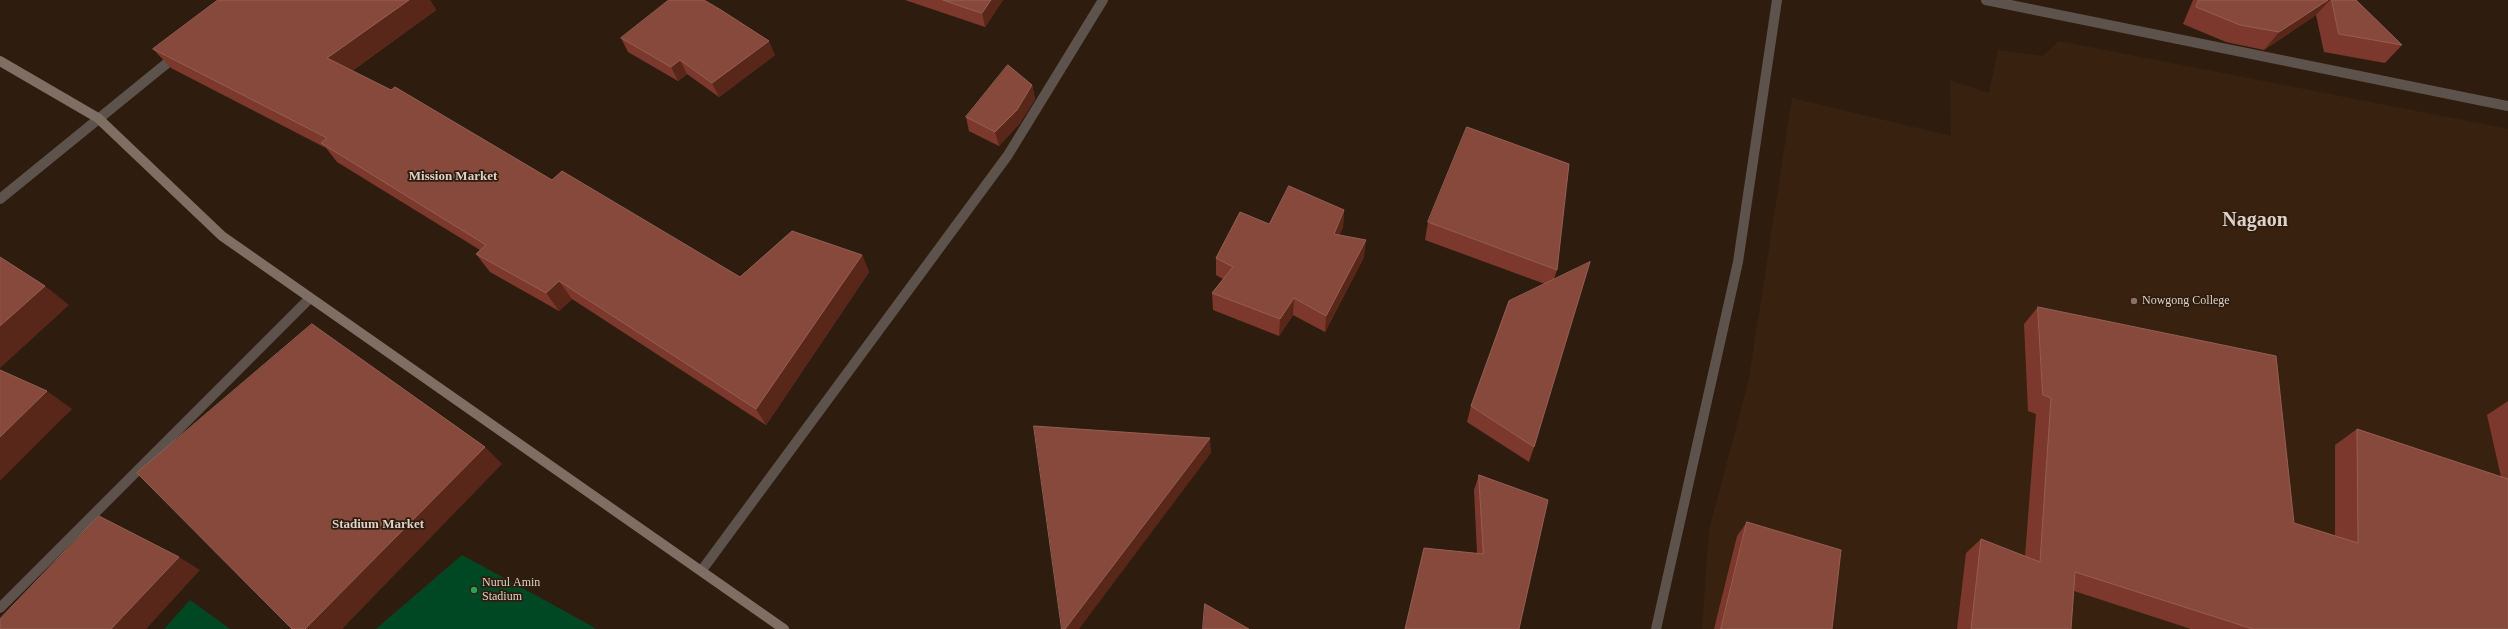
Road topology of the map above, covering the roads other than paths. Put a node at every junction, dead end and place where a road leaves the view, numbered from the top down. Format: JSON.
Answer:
{"nodes":[{"id":1,"x":1103,"y":0,"type":"edge"},
{"id":2,"x":1777,"y":0,"type":"edge"},
{"id":3,"x":1986,"y":0,"type":"edge"},
{"id":4,"x":183,"y":49,"type":"edge"},
{"id":5,"x":0,"y":61,"type":"edge"},
{"id":6,"x":2508,"y":106,"type":"edge"},
{"id":7,"x":98,"y":118,"type":"junction"},
{"id":8,"x":0,"y":199,"type":"edge"},
{"id":9,"x":310,"y":298,"type":"junction"},
{"id":10,"x":702,"y":570,"type":"junction"},
{"id":11,"x":0,"y":608,"type":"edge"},
{"id":12,"x":784,"y":629,"type":"edge"},
{"id":13,"x":1656,"y":629,"type":"edge"}],
"edges":[{"from":1,"to":10,"type":"street"},
{"from":2,"to":13,"type":"street"},
{"from":3,"to":6,"type":"street"},
{"from":4,"to":7,"type":"street"},
{"from":5,"to":7,"type":"main road"},
{"from":7,"to":8,"type":"street"},
{"from":7,"to":9,"type":"main road"},
{"from":9,"to":10,"type":"main road"},
{"from":9,"to":11,"type":"street"},
{"from":10,"to":12,"type":"main road"}]}
